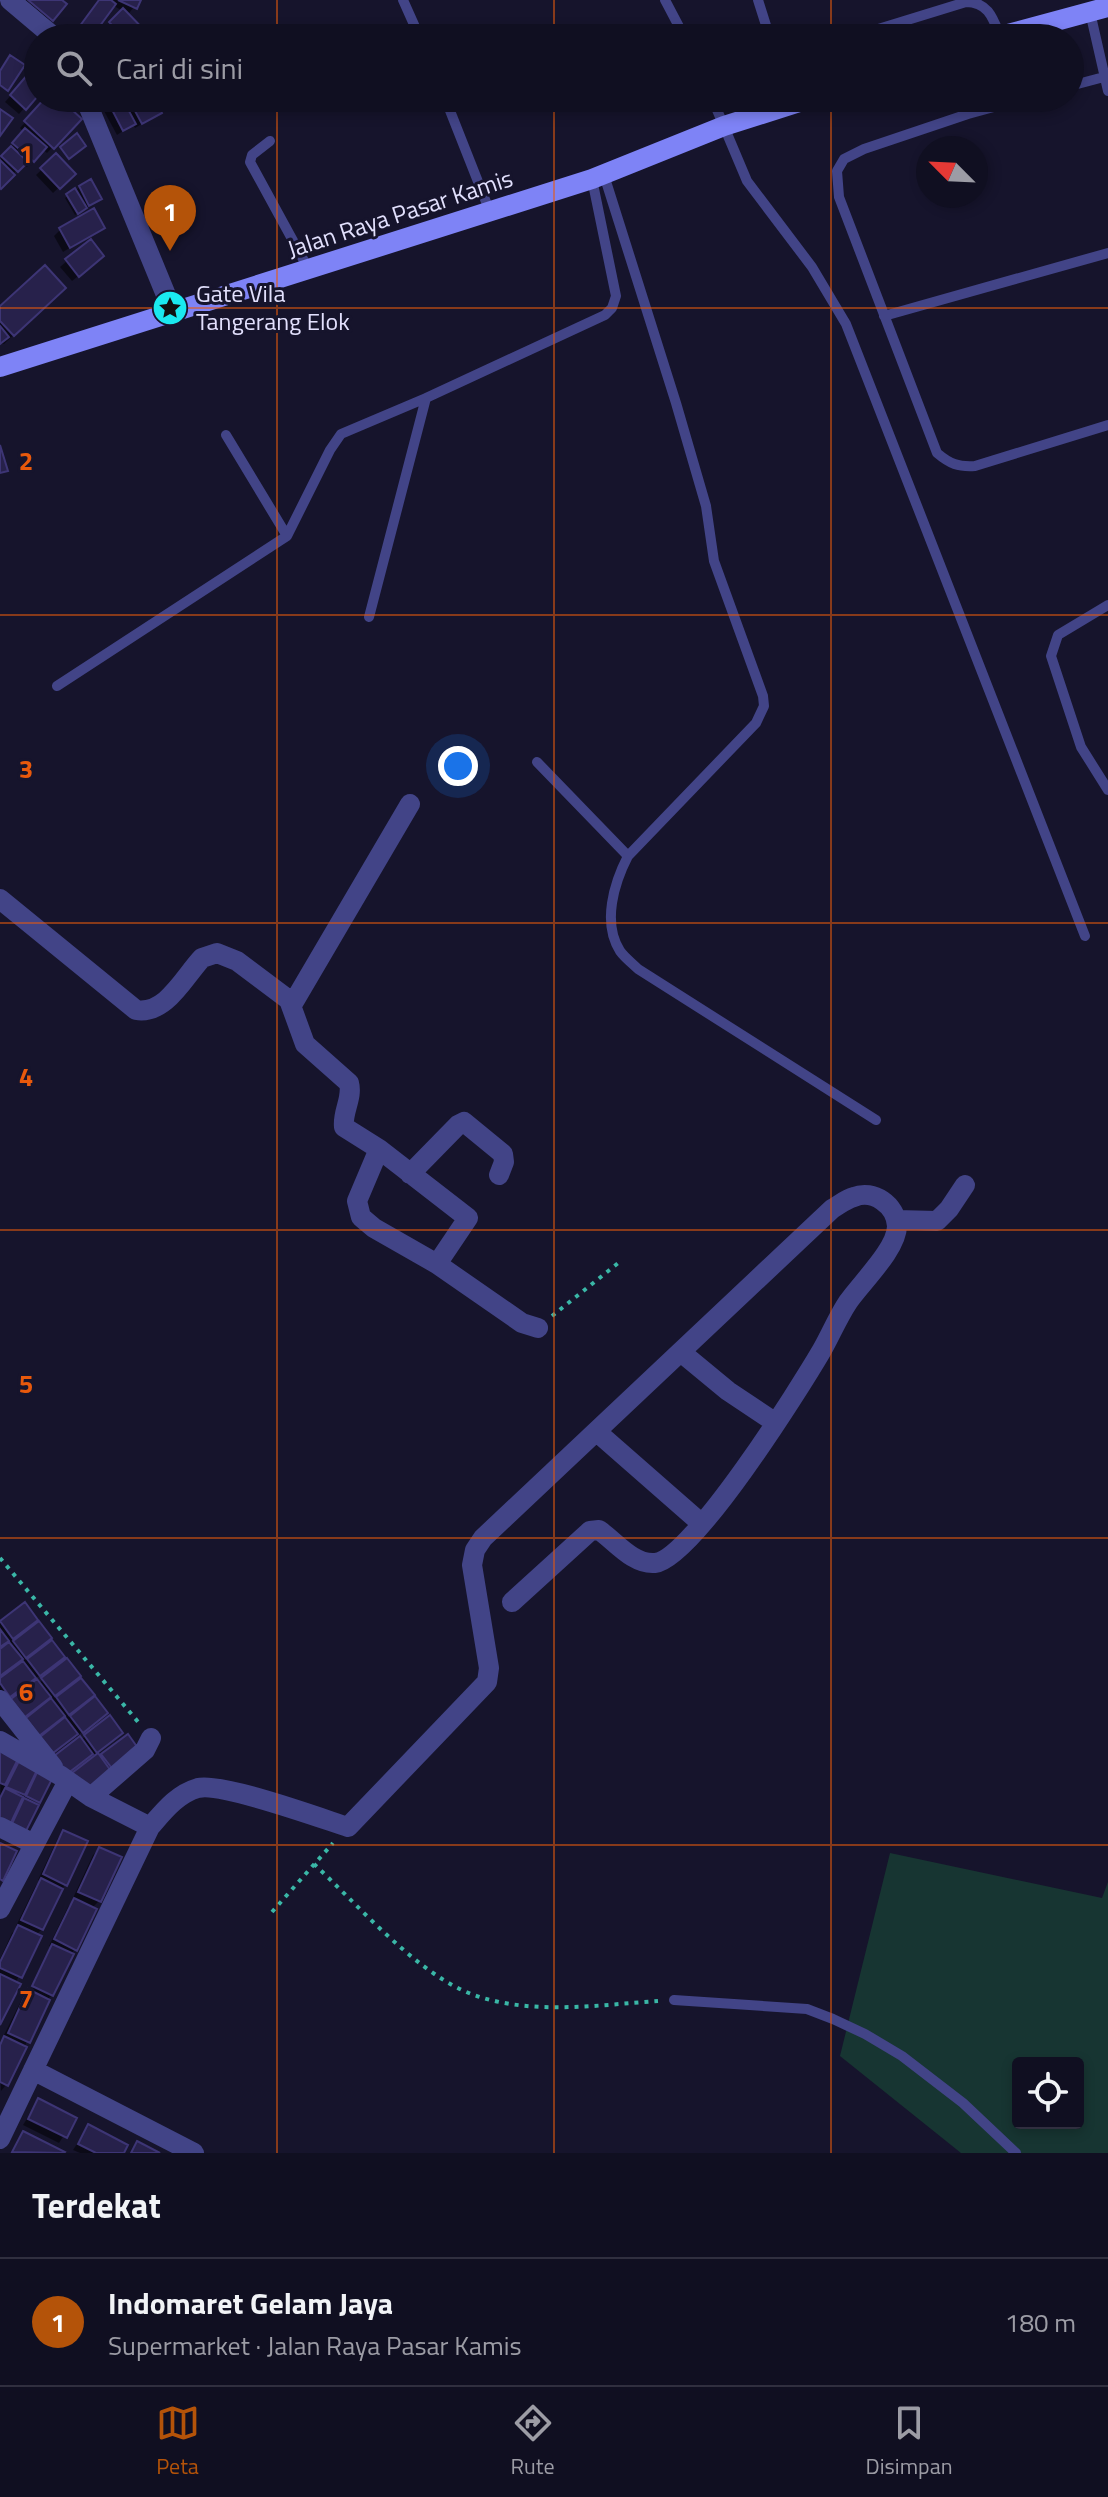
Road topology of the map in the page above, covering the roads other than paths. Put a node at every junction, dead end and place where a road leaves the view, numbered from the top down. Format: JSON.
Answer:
{"nodes":[{"id":1,"x":10,"y":0,"type":"edge"},
{"id":2,"x":403,"y":0,"type":"edge"},
{"id":3,"x":665,"y":0,"type":"edge"},
{"id":4,"x":758,"y":0,"type":"edge"},
{"id":5,"x":1095,"y":6,"type":"edge"},
{"id":6,"x":38,"y":24,"type":"edge"},
{"id":7,"x":414,"y":24,"type":"edge"},
{"id":8,"x":678,"y":24,"type":"edge"},
{"id":9,"x":766,"y":24,"type":"edge"},
{"id":10,"x":894,"y":24,"type":"edge"},
{"id":11,"x":992,"y":24,"type":"edge"},
{"id":12,"x":1038,"y":24,"type":"edge"},
{"id":13,"x":1104,"y":77,"type":"junction"},
{"id":14,"x":1084,"y":82,"type":"edge"},
{"id":15,"x":1108,"y":91,"type":"edge"},
{"id":16,"x":91,"y":112,"type":"edge"},
{"id":17,"x":451,"y":112,"type":"edge"},
{"id":18,"x":718,"y":112,"type":"edge"},
{"id":19,"x":768,"y":112,"type":"edge"},
{"id":20,"x":975,"y":112,"type":"edge"},
{"id":21,"x":968,"y":114,"type":"joint"},
{"id":22,"x":724,"y":126,"type":"junction"},
{"id":23,"x":270,"y":141,"type":"dead end"},
{"id":24,"x":598,"y":177,"type":"junction"},
{"id":25,"x":490,"y":212,"type":"junction"},
{"id":26,"x":1108,"y":253,"type":"edge"},
{"id":27,"x":309,"y":270,"type":"junction"},
{"id":28,"x":173,"y":312,"type":"junction"},
{"id":29,"x":884,"y":316,"type":"junction"},
{"id":30,"x":0,"y":367,"type":"edge"},
{"id":31,"x":426,"y":398,"type":"junction"},
{"id":32,"x":1108,"y":425,"type":"edge"},
{"id":33,"x":226,"y":435,"type":"dead end"},
{"id":34,"x":287,"y":536,"type":"junction"},
{"id":35,"x":1108,"y":605,"type":"edge"},
{"id":36,"x":369,"y":617,"type":"dead end"},
{"id":37,"x":57,"y":686,"type":"dead end"},
{"id":38,"x":537,"y":762,"type":"dead end"},
{"id":39,"x":1108,"y":790,"type":"edge"},
{"id":40,"x":410,"y":804,"type":"dead end"},
{"id":41,"x":628,"y":856,"type":"junction"},
{"id":42,"x":0,"y":899,"type":"edge"},
{"id":43,"x":1085,"y":936,"type":"dead end"},
{"id":44,"x":292,"y":1005,"type":"junction"},
{"id":45,"x":876,"y":1120,"type":"dead end"},
{"id":46,"x":379,"y":1149,"type":"junction"},
{"id":47,"x":410,"y":1174,"type":"junction"},
{"id":48,"x":499,"y":1175,"type":"dead end"},
{"id":49,"x":965,"y":1185,"type":"dead end"},
{"id":50,"x":896,"y":1220,"type":"junction"},
{"id":51,"x":437,"y":1264,"type":"junction"},
{"id":52,"x":538,"y":1328,"type":"road end"},
{"id":53,"x":682,"y":1353,"type":"junction"},
{"id":54,"x":776,"y":1423,"type":"junction"},
{"id":55,"x":597,"y":1432,"type":"junction"},
{"id":56,"x":702,"y":1524,"type":"junction"},
{"id":57,"x":512,"y":1602,"type":"dead end"},
{"id":58,"x":0,"y":1700,"type":"edge"},
{"id":59,"x":151,"y":1738,"type":"road end"},
{"id":60,"x":0,"y":1741,"type":"edge"},
{"id":61,"x":65,"y":1779,"type":"junction"},
{"id":62,"x":91,"y":1797,"type":"junction"},
{"id":63,"x":0,"y":1827,"type":"edge"},
{"id":64,"x":150,"y":1827,"type":"junction"},
{"id":65,"x":34,"y":1844,"type":"junction"},
{"id":66,"x":0,"y":1909,"type":"edge"},
{"id":67,"x":674,"y":2000,"type":"road end"},
{"id":68,"x":33,"y":2070,"type":"junction"},
{"id":69,"x":0,"y":2139,"type":"edge"},
{"id":70,"x":194,"y":2153,"type":"edge"},
{"id":71,"x":1016,"y":2153,"type":"edge"}],
"edges":[{"from":1,"to":6,"type":"street"},
{"from":2,"to":7,"type":"lane"},
{"from":3,"to":8,"type":"lane"},
{"from":4,"to":9,"type":"lane"},
{"from":5,"to":12,"type":"main road"},
{"from":5,"to":13,"type":"lane"},
{"from":10,"to":11,"type":"lane"},
{"from":13,"to":14,"type":"lane"},
{"from":13,"to":15,"type":"lane"},
{"from":16,"to":28,"type":"street"},
{"from":17,"to":25,"type":"lane"},
{"from":18,"to":22,"type":"lane"},
{"from":19,"to":22,"type":"main road","name":"Jalan Raya Pasar Kamis"},
{"from":20,"to":21,"type":"lane"},
{"from":21,"to":29,"type":"lane"},
{"from":22,"to":24,"type":"main road","name":"Jalan Raya Pasar Kamis"},
{"from":22,"to":43,"type":"lane"},
{"from":23,"to":27,"type":"lane"},
{"from":24,"to":25,"type":"main road","name":"Jalan Raya Pasar Kamis"},
{"from":24,"to":31,"type":"lane"},
{"from":24,"to":41,"type":"lane"},
{"from":25,"to":27,"type":"main road","name":"Jalan Raya Pasar Kamis"},
{"from":26,"to":29,"type":"lane"},
{"from":27,"to":28,"type":"main road","name":"Jalan Raya Pasar Kamis"},
{"from":28,"to":30,"type":"main road","name":"Jalan Raya Pasar Kamis"},
{"from":29,"to":32,"type":"lane"},
{"from":31,"to":34,"type":"lane"},
{"from":31,"to":36,"type":"lane"},
{"from":33,"to":34,"type":"lane"},
{"from":34,"to":37,"type":"lane"},
{"from":35,"to":39,"type":"lane"},
{"from":38,"to":41,"type":"lane"},
{"from":40,"to":44,"type":"street"},
{"from":41,"to":45,"type":"lane"},
{"from":42,"to":44,"type":"street"},
{"from":44,"to":46,"type":"street"},
{"from":46,"to":47,"type":"street"},
{"from":46,"to":51,"type":"street"},
{"from":47,"to":48,"type":"street"},
{"from":47,"to":51,"type":"street"},
{"from":49,"to":50,"type":"street"},
{"from":50,"to":53,"type":"street"},
{"from":50,"to":54,"type":"street"},
{"from":51,"to":52,"type":"street"},
{"from":53,"to":54,"type":"street"},
{"from":53,"to":55,"type":"street"},
{"from":54,"to":56,"type":"street"},
{"from":55,"to":56,"type":"street"},
{"from":55,"to":64,"type":"street"},
{"from":56,"to":57,"type":"street"},
{"from":58,"to":61,"type":"street"},
{"from":59,"to":62,"type":"street"},
{"from":60,"to":61,"type":"street"},
{"from":61,"to":62,"type":"street"},
{"from":61,"to":65,"type":"street"},
{"from":62,"to":64,"type":"street"},
{"from":63,"to":65,"type":"street"},
{"from":64,"to":68,"type":"street"},
{"from":65,"to":66,"type":"street"},
{"from":67,"to":71,"type":"lane"},
{"from":68,"to":69,"type":"street"},
{"from":68,"to":70,"type":"street"}]}
